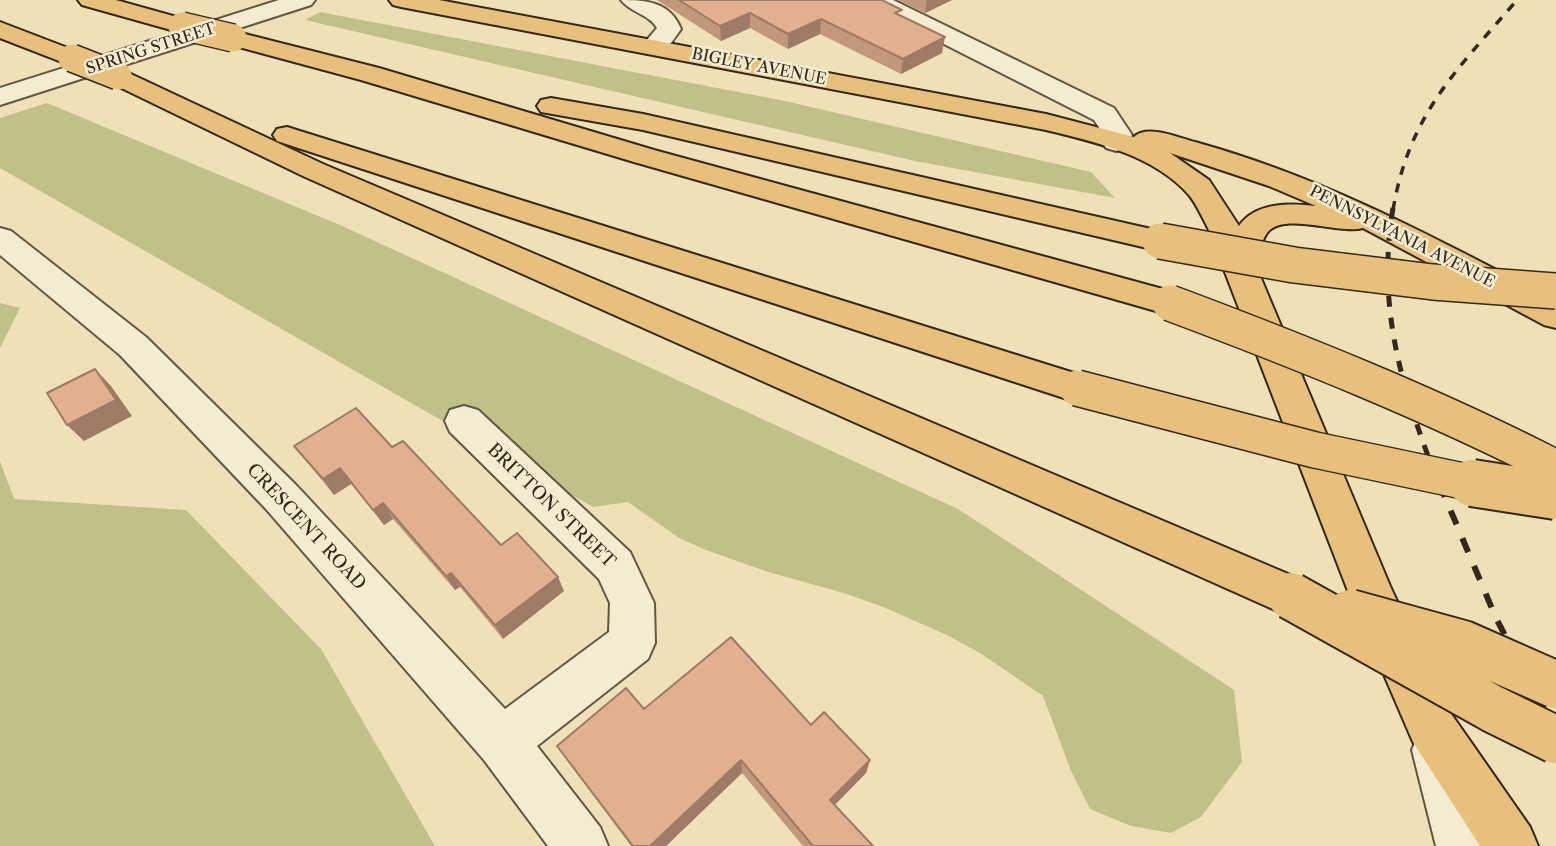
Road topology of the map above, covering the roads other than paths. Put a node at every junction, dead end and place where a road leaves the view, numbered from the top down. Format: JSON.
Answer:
{"nodes":[{"id":1,"x":90,"y":0,"type":"edge"},
{"id":2,"x":303,"y":0,"type":"edge"},
{"id":3,"x":401,"y":0,"type":"edge"},
{"id":4,"x":633,"y":0,"type":"edge"},
{"id":5,"x":875,"y":0,"type":"edge"},
{"id":6,"x":0,"y":29,"type":"edge"},
{"id":7,"x":654,"y":47,"type":"junction"},
{"id":8,"x":370,"y":74,"type":"junction"},
{"id":9,"x":159,"y":94,"type":"junction"},
{"id":10,"x":0,"y":97,"type":"edge"},
{"id":11,"x":1110,"y":128,"type":"junction"},
{"id":12,"x":1392,"y":228,"type":"junction"},
{"id":13,"x":0,"y":238,"type":"edge"},
{"id":14,"x":1239,"y":263,"type":"junction"},
{"id":15,"x":1556,"y":291,"type":"edge"},
{"id":16,"x":1556,"y":316,"type":"edge"},
{"id":17,"x":464,"y":421,"type":"dead end"},
{"id":18,"x":1556,"y":468,"type":"edge"},
{"id":19,"x":1556,"y":496,"type":"edge"},
{"id":20,"x":1291,"y":596,"type":"junction"},
{"id":21,"x":1556,"y":685,"type":"edge"},
{"id":22,"x":1430,"y":725,"type":"junction"},
{"id":23,"x":1556,"y":740,"type":"edge"},
{"id":24,"x":502,"y":741,"type":"junction"},
{"id":25,"x":581,"y":846,"type":"edge"},
{"id":26,"x":1464,"y":846,"type":"edge"},
{"id":27,"x":1511,"y":846,"type":"edge"}],
"edges":[{"from":1,"to":8,"type":"main road","bridge":true},
{"from":2,"to":10,"type":"street","name":"SPRING STREET"},
{"from":3,"to":7,"type":"main road","name":"BIGLEY AVENUE"},
{"from":4,"to":7,"type":"street"},
{"from":5,"to":11,"type":"street","name":"PENNSYLVANIA AVENUE"},
{"from":6,"to":9,"type":"main road","bridge":true},
{"from":7,"to":11,"type":"main road","name":"BIGLEY AVENUE"},
{"from":8,"to":15,"type":"main road","bridge":true},
{"from":8,"to":18,"type":"main road","bridge":true},
{"from":9,"to":19,"type":"main road","bridge":true},
{"from":9,"to":20,"type":"main road"},
{"from":11,"to":12,"type":"main road","name":"PENNSYLVANIA AVENUE"},
{"from":11,"to":14,"type":"main road"},
{"from":12,"to":14,"type":"main road"},
{"from":12,"to":16,"type":"main road","name":"PENNSYLVANIA AVENUE"},
{"from":13,"to":24,"type":"street","name":"CRESCENT ROAD"},
{"from":14,"to":22,"type":"main road"},
{"from":17,"to":24,"type":"street","name":"BRITTON STREET"},
{"from":20,"to":21,"type":"main road","bridge":true},
{"from":20,"to":23,"type":"main road","bridge":true},
{"from":22,"to":26,"type":"street"},
{"from":22,"to":27,"type":"main road"},
{"from":24,"to":25,"type":"street","name":"CRESCENT ROAD"}]}
